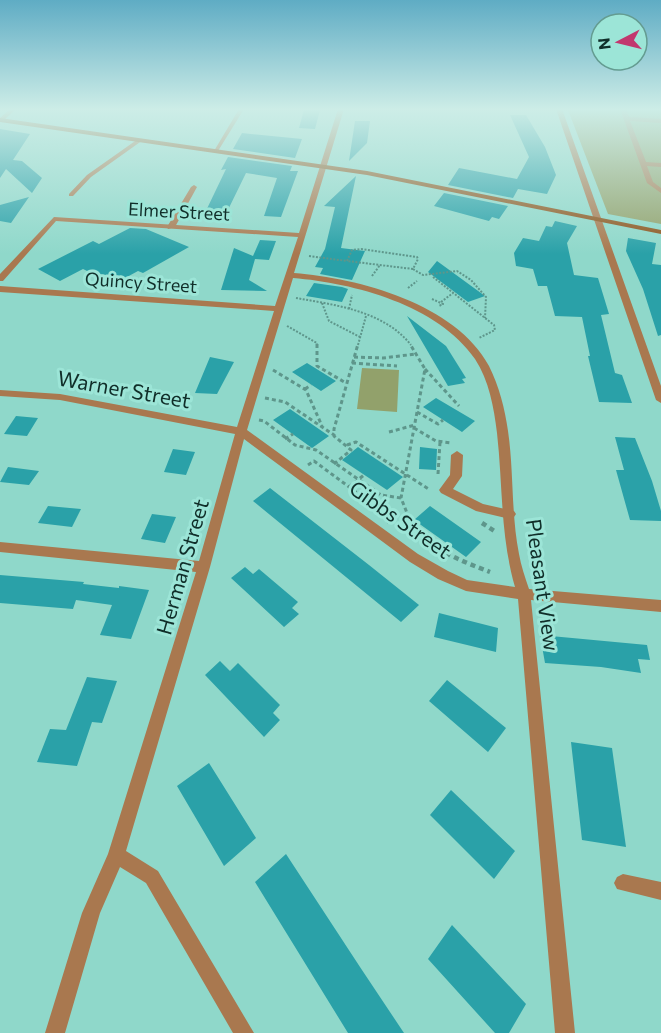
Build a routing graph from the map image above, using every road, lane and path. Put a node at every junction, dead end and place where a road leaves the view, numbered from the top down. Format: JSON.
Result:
{"nodes":[{"id":1,"x":116,"y":157,"type":"edge"},
{"id":2,"x":265,"y":157,"type":"edge"},
{"id":3,"x":327,"y":157,"type":"edge"},
{"id":4,"x":576,"y":157,"type":"edge"},
{"id":5,"x":642,"y":157,"type":"edge"},
{"id":6,"x":645,"y":164,"type":"junction"},
{"id":7,"x":661,"y":165,"type":"edge"},
{"id":8,"x":324,"y":166,"type":"junction"},
{"id":9,"x":194,"y":188,"type":"dead end"},
{"id":10,"x":661,"y":191,"type":"edge"},
{"id":11,"x":71,"y":195,"type":"dead end"},
{"id":12,"x":598,"y":219,"type":"junction"},
{"id":13,"x":171,"y":227,"type":"junction"},
{"id":14,"x":661,"y":232,"type":"edge"},
{"id":15,"x":302,"y":235,"type":"junction"},
{"id":16,"x":305,"y":255,"type":"dead end"},
{"id":17,"x":347,"y":261,"type":"junction"},
{"id":18,"x":380,"y":265,"type":"junction"},
{"id":19,"x":413,"y":269,"type":"junction"},
{"id":20,"x":290,"y":275,"type":"junction"},
{"id":21,"x":372,"y":276,"type":"dead end"},
{"id":22,"x":0,"y":279,"type":"edge"},
{"id":23,"x":417,"y":281,"type":"dead end"},
{"id":24,"x":408,"y":288,"type":"dead end"},
{"id":25,"x":0,"y":289,"type":"edge"},
{"id":26,"x":453,"y":293,"type":"dead end"},
{"id":27,"x":352,"y":294,"type":"dead end"},
{"id":28,"x":294,"y":298,"type":"dead end"},
{"id":29,"x":322,"y":302,"type":"junction"},
{"id":30,"x":440,"y":303,"type":"dead end"},
{"id":31,"x":279,"y":309,"type":"junction"},
{"id":32,"x":349,"y":309,"type":"junction"},
{"id":33,"x":366,"y":316,"type":"junction"},
{"id":34,"x":485,"y":318,"type":"dead end"},
{"id":35,"x":285,"y":326,"type":"dead end"},
{"id":36,"x":360,"y":338,"type":"junction"},
{"id":37,"x":416,"y":354,"type":"junction"},
{"id":38,"x":354,"y":357,"type":"junction"},
{"id":39,"x":352,"y":363,"type":"junction"},
{"id":40,"x":397,"y":366,"type":"dead end"},
{"id":41,"x":425,"y":369,"type":"junction"},
{"id":42,"x":273,"y":370,"type":"dead end"},
{"id":43,"x":301,"y":378,"type":"dead end"},
{"id":44,"x":293,"y":382,"type":"junction"},
{"id":45,"x":346,"y":383,"type":"junction"},
{"id":46,"x":311,"y":385,"type":"dead end"},
{"id":47,"x":305,"y":389,"type":"junction"},
{"id":48,"x":0,"y":393,"type":"edge"},
{"id":49,"x":264,"y":398,"type":"dead end"},
{"id":50,"x":661,"y":400,"type":"edge"},
{"id":51,"x":459,"y":406,"type":"dead end"},
{"id":52,"x":417,"y":412,"type":"junction"},
{"id":53,"x":258,"y":420,"type":"dead end"},
{"id":54,"x":442,"y":420,"type":"dead end"},
{"id":55,"x":323,"y":427,"type":"junction"},
{"id":56,"x":415,"y":427,"type":"junction"},
{"id":57,"x":241,"y":431,"type":"junction"},
{"id":58,"x":389,"y":432,"type":"dead end"},
{"id":59,"x":293,"y":434,"type":"dead end"},
{"id":60,"x":334,"y":436,"type":"junction"},
{"id":61,"x":286,"y":439,"type":"junction"},
{"id":62,"x":440,"y":442,"type":"junction"},
{"id":63,"x":277,"y":445,"type":"dead end"},
{"id":64,"x":347,"y":445,"type":"junction"},
{"id":65,"x":459,"y":450,"type":"joint"},
{"id":66,"x":334,"y":464,"type":"junction"},
{"id":67,"x":306,"y":466,"type":"dead end"},
{"id":68,"x":405,"y":474,"type":"junction"},
{"id":69,"x":364,"y":475,"type":"dead end"},
{"id":70,"x":438,"y":476,"type":"dead end"},
{"id":71,"x":358,"y":480,"type":"junction"},
{"id":72,"x":349,"y":487,"type":"junction"},
{"id":73,"x":432,"y":492,"type":"dead end"},
{"id":74,"x":401,"y":498,"type":"junction"},
{"id":75,"x":510,"y":514,"type":"junction"},
{"id":76,"x":477,"y":520,"type":"dead end"},
{"id":77,"x":383,"y":525,"type":"dead end"},
{"id":78,"x":497,"y":532,"type":"dead end"},
{"id":79,"x":0,"y":547,"type":"edge"},
{"id":80,"x":204,"y":567,"type":"junction"},
{"id":81,"x":490,"y":572,"type":"dead end"},
{"id":82,"x":524,"y":594,"type":"junction"},
{"id":83,"x":661,"y":606,"type":"edge"},
{"id":84,"x":116,"y":855,"type":"junction"},
{"id":85,"x":622,"y":883,"type":"dead end"},
{"id":86,"x":661,"y":891,"type":"edge"},
{"id":87,"x":55,"y":1033,"type":"edge"},
{"id":88,"x":244,"y":1033,"type":"edge"},
{"id":89,"x":565,"y":1033,"type":"edge"}],
"edges":[{"from":1,"to":11,"type":"street"},
{"from":2,"to":8,"type":"main road"},
{"from":3,"to":8,"type":"street","name":"Herman Street"},
{"from":4,"to":12,"type":"street"},
{"from":5,"to":6,"type":"street"},
{"from":6,"to":7,"type":"street"},
{"from":6,"to":10,"type":"street"},
{"from":8,"to":12,"type":"main road"},
{"from":8,"to":15,"type":"street","name":"Herman Street"},
{"from":9,"to":13,"type":"street"},
{"from":12,"to":14,"type":"main road"},
{"from":12,"to":50,"type":"street"},
{"from":13,"to":15,"type":"street","name":"Elmer Street"},
{"from":13,"to":22,"type":"street","name":"Elmer Street"},
{"from":15,"to":20,"type":"street","name":"Herman Street"},
{"from":16,"to":17,"type":"path"},
{"from":17,"to":18,"type":"path"},
{"from":17,"to":19,"type":"path"},
{"from":18,"to":19,"type":"path"},
{"from":18,"to":21,"type":"path"},
{"from":19,"to":34,"type":"path"},
{"from":20,"to":31,"type":"street","name":"Herman Street"},
{"from":20,"to":75,"type":"street","name":"Pleasant View"},
{"from":23,"to":24,"type":"path"},
{"from":25,"to":31,"type":"street","name":"Quincy Street"},
{"from":26,"to":30,"type":"path"},
{"from":27,"to":32,"type":"path"},
{"from":28,"to":29,"type":"path"},
{"from":29,"to":32,"type":"path"},
{"from":29,"to":36,"type":"path"},
{"from":31,"to":57,"type":"street","name":"Herman Street"},
{"from":32,"to":33,"type":"path"},
{"from":33,"to":36,"type":"path"},
{"from":33,"to":37,"type":"path"},
{"from":35,"to":45,"type":"path"},
{"from":36,"to":38,"type":"path"},
{"from":37,"to":38,"type":"path"},
{"from":37,"to":41,"type":"path"},
{"from":38,"to":39,"type":"path"},
{"from":39,"to":40,"type":"path"},
{"from":39,"to":45,"type":"path"},
{"from":41,"to":51,"type":"path"},
{"from":41,"to":52,"type":"path"},
{"from":42,"to":44,"type":"path"},
{"from":43,"to":44,"type":"path"},
{"from":44,"to":47,"type":"path"},
{"from":45,"to":60,"type":"path"},
{"from":46,"to":47,"type":"path"},
{"from":47,"to":55,"type":"path"},
{"from":48,"to":57,"type":"street","name":"Warner Street"},
{"from":49,"to":55,"type":"path"},
{"from":52,"to":54,"type":"path"},
{"from":52,"to":56,"type":"path"},
{"from":53,"to":61,"type":"path"},
{"from":55,"to":60,"type":"path"},
{"from":56,"to":58,"type":"path"},
{"from":56,"to":62,"type":"path"},
{"from":56,"to":68,"type":"path"},
{"from":57,"to":80,"type":"street","name":"Herman Street"},
{"from":57,"to":82,"type":"street","name":"Gibbs Street"},
{"from":59,"to":61,"type":"path"},
{"from":60,"to":64,"type":"path"},
{"from":61,"to":63,"type":"path"},
{"from":61,"to":66,"type":"path"},
{"from":62,"to":65,"type":"path"},
{"from":62,"to":70,"type":"path"},
{"from":64,"to":66,"type":"path"},
{"from":64,"to":68,"type":"path"},
{"from":65,"to":75,"type":"street"},
{"from":66,"to":71,"type":"path"},
{"from":67,"to":72,"type":"path"},
{"from":68,"to":73,"type":"path"},
{"from":68,"to":74,"type":"path"},
{"from":69,"to":71,"type":"path"},
{"from":71,"to":72,"type":"path"},
{"from":71,"to":74,"type":"path"},
{"from":72,"to":77,"type":"path"},
{"from":74,"to":81,"type":"path"},
{"from":75,"to":82,"type":"street","name":"Pleasant View"},
{"from":76,"to":78,"type":"path"},
{"from":79,"to":80,"type":"street"},
{"from":80,"to":84,"type":"street","name":"Herman Street"},
{"from":82,"to":83,"type":"street","name":"Gibbs Street"},
{"from":82,"to":89,"type":"street","name":"Pleasant View"},
{"from":84,"to":87,"type":"street","name":"Herman Street"},
{"from":84,"to":88,"type":"street"},
{"from":85,"to":86,"type":"street"}]}
